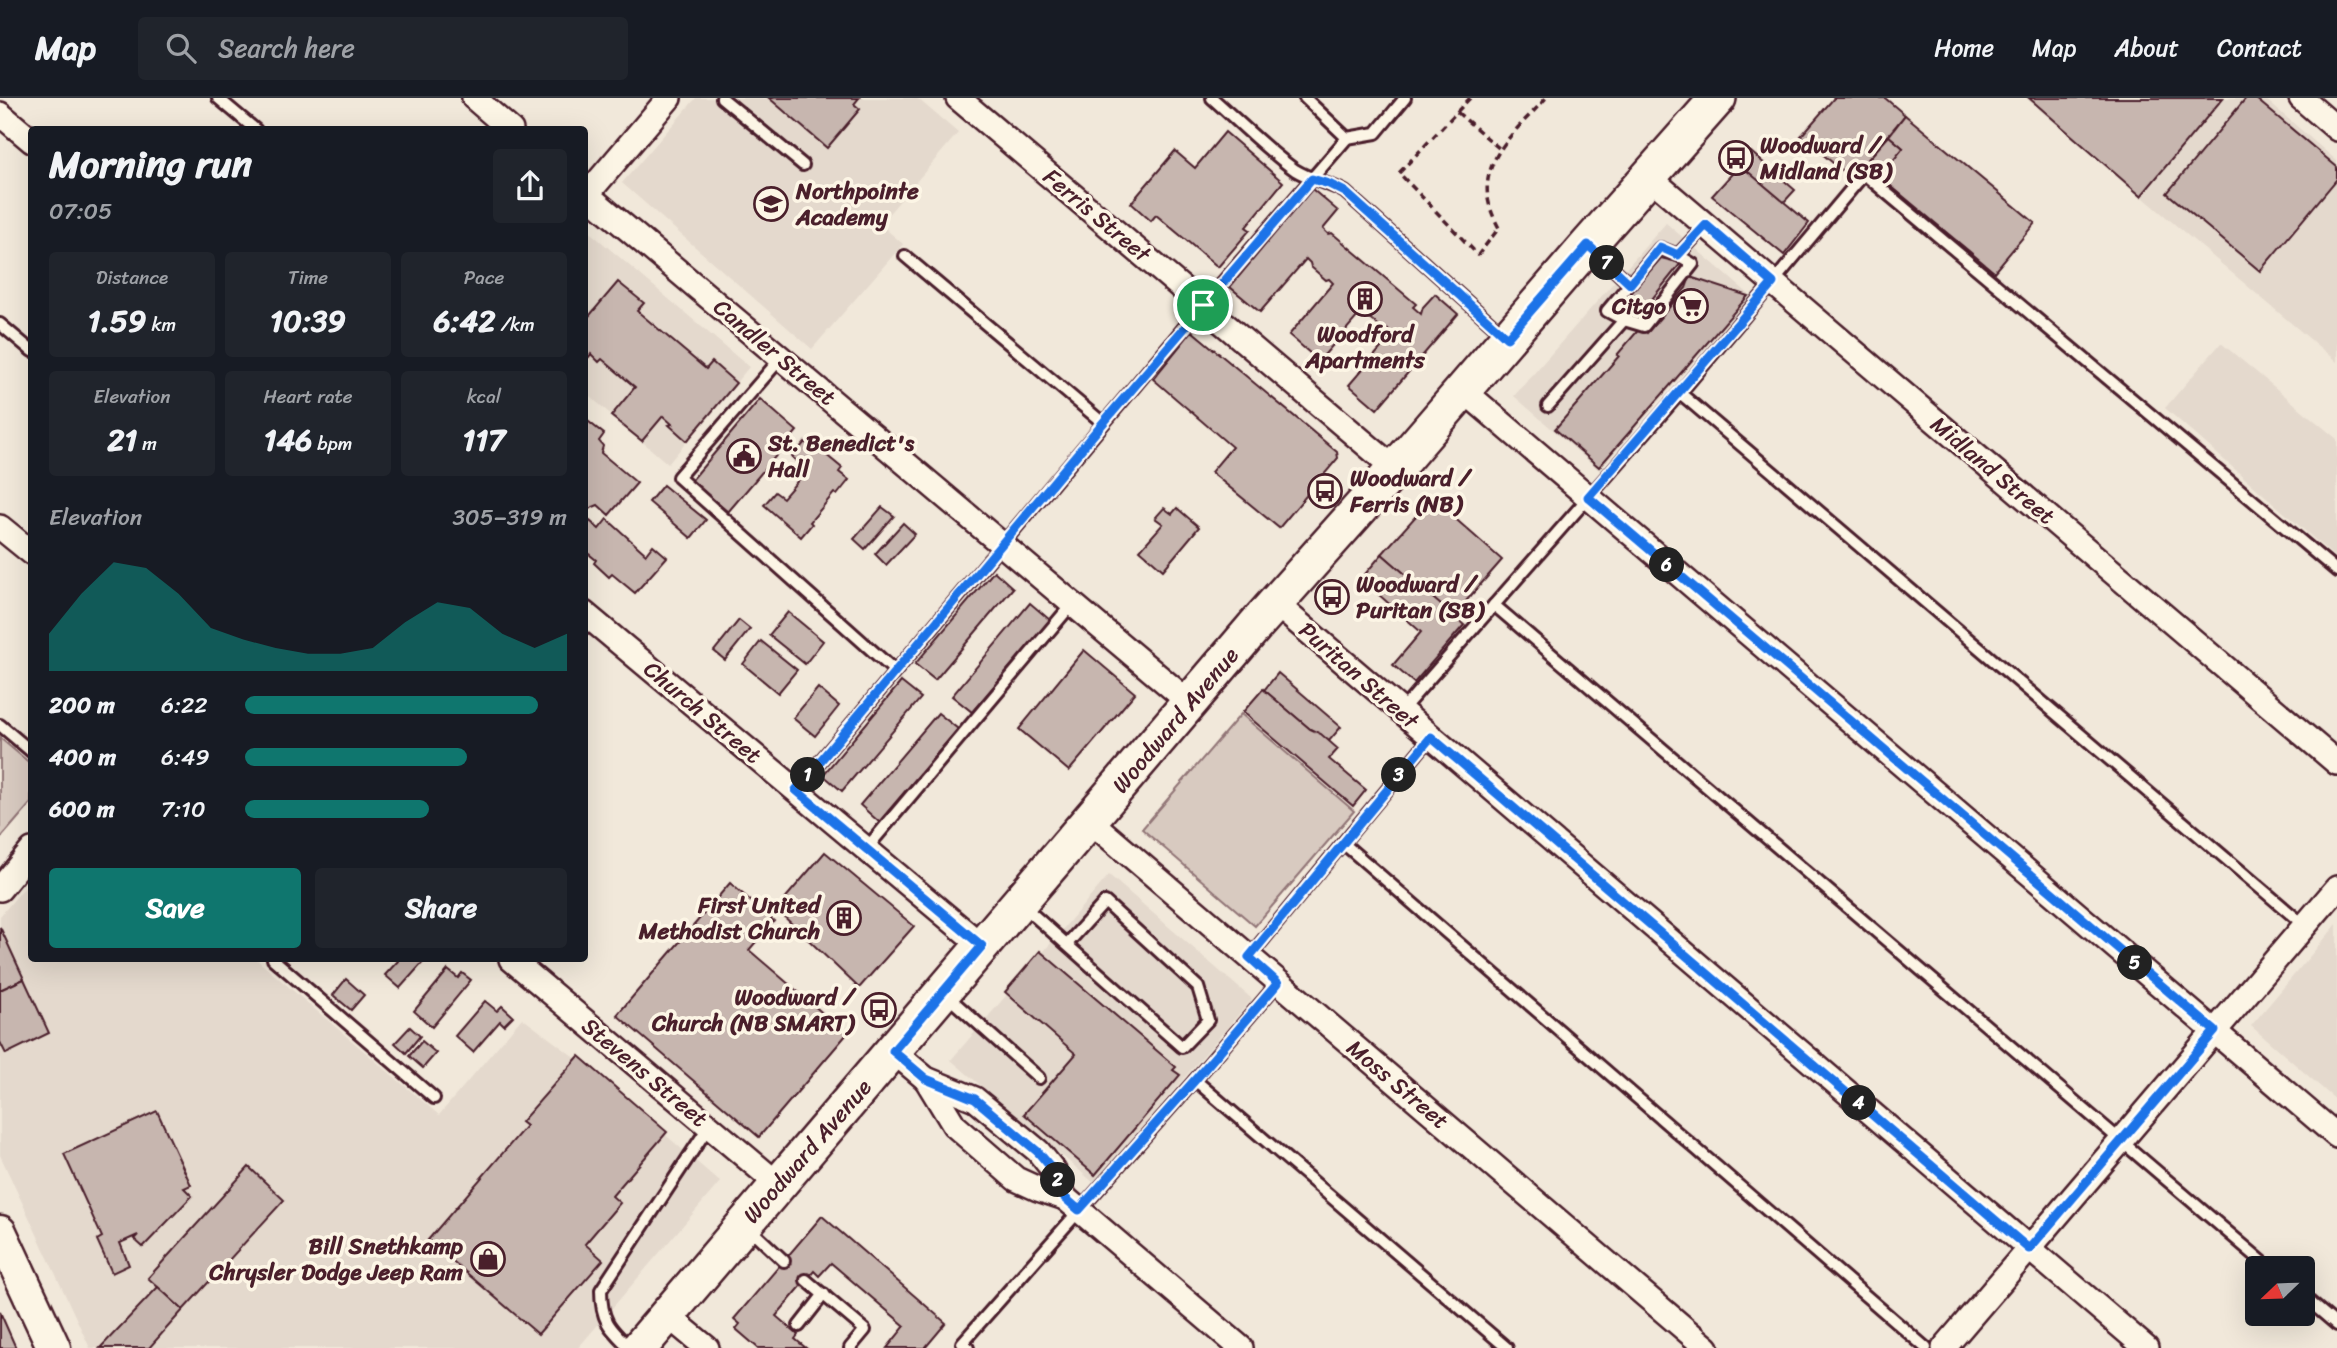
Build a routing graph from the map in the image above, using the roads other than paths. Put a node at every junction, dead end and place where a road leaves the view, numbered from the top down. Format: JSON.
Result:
{"nodes":[{"id":1,"x":218,"y":98,"type":"edge"},
{"id":2,"x":474,"y":98,"type":"edge"},
{"id":3,"x":669,"y":98,"type":"edge"},
{"id":4,"x":722,"y":98,"type":"edge"},
{"id":5,"x":958,"y":98,"type":"edge"},
{"id":6,"x":1212,"y":98,"type":"edge"},
{"id":7,"x":1304,"y":98,"type":"edge"},
{"id":8,"x":1405,"y":98,"type":"edge"},
{"id":9,"x":1718,"y":98,"type":"edge"},
{"id":10,"x":2301,"y":98,"type":"edge"},
{"id":11,"x":0,"y":114,"type":"edge"},
{"id":12,"x":251,"y":126,"type":"edge"},
{"id":13,"x":506,"y":126,"type":"edge"},
{"id":14,"x":2337,"y":129,"type":"edge"},
{"id":15,"x":28,"y":138,"type":"edge"},
{"id":16,"x":1347,"y":138,"type":"junction"},
{"id":17,"x":803,"y":165,"type":"dead end"},
{"id":18,"x":1649,"y":177,"type":"junction"},
{"id":19,"x":1312,"y":179,"type":"junction"},
{"id":20,"x":588,"y":192,"type":"edge"},
{"id":21,"x":588,"y":197,"type":"edge"},
{"id":22,"x":1706,"y":225,"type":"junction"},
{"id":23,"x":1588,"y":245,"type":"junction"},
{"id":24,"x":1678,"y":255,"type":"junction"},
{"id":25,"x":905,"y":256,"type":"dead end"},
{"id":26,"x":1773,"y":283,"type":"junction"},
{"id":27,"x":1626,"y":291,"type":"junction"},
{"id":28,"x":1203,"y":305,"type":"junction"},
{"id":29,"x":1624,"y":320,"type":"junction"},
{"id":30,"x":0,"y":324,"type":"edge"},
{"id":31,"x":1507,"y":338,"type":"junction"},
{"id":32,"x":28,"y":348,"type":"edge"},
{"id":33,"x":781,"y":358,"type":"junction"},
{"id":34,"x":1462,"y":390,"type":"junction"},
{"id":35,"x":1680,"y":393,"type":"junction"},
{"id":36,"x":1548,"y":406,"type":"dead end"},
{"id":37,"x":1103,"y":423,"type":"junction"},
{"id":38,"x":1395,"y":468,"type":"junction"},
{"id":39,"x":1588,"y":497,"type":"junction"},
{"id":40,"x":0,"y":527,"type":"edge"},
{"id":41,"x":1002,"y":544,"type":"junction"},
{"id":42,"x":28,"y":550,"type":"edge"},
{"id":43,"x":2337,"y":571,"type":"edge"},
{"id":44,"x":1275,"y":603,"type":"junction"},
{"id":45,"x":1072,"y":604,"type":"junction"},
{"id":46,"x":1494,"y":605,"type":"junction"},
{"id":47,"x":588,"y":616,"type":"edge"},
{"id":48,"x":895,"y":671,"type":"junction"},
{"id":49,"x":1189,"y":703,"type":"junction"},
{"id":50,"x":1401,"y":711,"type":"junction"},
{"id":51,"x":0,"y":725,"type":"edge"},
{"id":52,"x":1431,"y":737,"type":"junction"},
{"id":53,"x":28,"y":749,"type":"edge"},
{"id":54,"x":2337,"y":763,"type":"edge"},
{"id":55,"x":796,"y":790,"type":"junction"},
{"id":56,"x":1089,"y":820,"type":"junction"},
{"id":57,"x":1343,"y":843,"type":"junction"},
{"id":58,"x":866,"y":849,"type":"junction"},
{"id":59,"x":28,"y":855,"type":"edge"},
{"id":60,"x":2337,"y":888,"type":"edge"},
{"id":61,"x":0,"y":889,"type":"edge"},
{"id":62,"x":1019,"y":903,"type":"junction"},
{"id":63,"x":2305,"y":926,"type":"junction"},
{"id":64,"x":1067,"y":944,"type":"junction"},
{"id":65,"x":982,"y":946,"type":"junction"},
{"id":66,"x":1249,"y":957,"type":"junction"},
{"id":67,"x":276,"y":962,"type":"edge"},
{"id":68,"x":515,"y":962,"type":"edge"},
{"id":69,"x":1278,"y":983,"type":"junction"},
{"id":70,"x":943,"y":992,"type":"junction"},
{"id":71,"x":2215,"y":1031,"type":"junction"},
{"id":72,"x":893,"y":1051,"type":"junction"},
{"id":73,"x":1040,"y":1078,"type":"dead end"},
{"id":74,"x":926,"y":1079,"type":"junction"},
{"id":75,"x":1195,"y":1080,"type":"junction"},
{"id":76,"x":434,"y":1098,"type":"dead end"},
{"id":77,"x":709,"y":1126,"type":"junction"},
{"id":78,"x":2337,"y":1136,"type":"edge"},
{"id":79,"x":2121,"y":1141,"type":"junction"},
{"id":80,"x":779,"y":1185,"type":"junction"},
{"id":81,"x":1072,"y":1204,"type":"junction"},
{"id":82,"x":745,"y":1224,"type":"junction"},
{"id":83,"x":0,"y":1233,"type":"edge"},
{"id":84,"x":2029,"y":1249,"type":"junction"},
{"id":85,"x":2256,"y":1256,"type":"edge"},
{"id":86,"x":784,"y":1261,"type":"dead end"},
{"id":87,"x":807,"y":1280,"type":"dead end"},
{"id":88,"x":824,"y":1294,"type":"junction"},
{"id":89,"x":2315,"y":1306,"type":"edge"},
{"id":90,"x":667,"y":1315,"type":"junction"},
{"id":91,"x":2337,"y":1325,"type":"edge"},
{"id":92,"x":799,"y":1326,"type":"dead end"},
{"id":93,"x":962,"y":1346,"type":"edge"},
{"id":94,"x":54,"y":1348,"type":"edge"},
{"id":95,"x":630,"y":1348,"type":"edge"},
{"id":96,"x":639,"y":1348,"type":"edge"},
{"id":97,"x":706,"y":1348,"type":"edge"},
{"id":98,"x":850,"y":1348,"type":"edge"},
{"id":99,"x":1241,"y":1348,"type":"edge"},
{"id":100,"x":1507,"y":1348,"type":"edge"},
{"id":101,"x":1707,"y":1348,"type":"edge"},
{"id":102,"x":1926,"y":1348,"type":"edge"},
{"id":103,"x":1944,"y":1348,"type":"edge"},
{"id":104,"x":2146,"y":1348,"type":"edge"}],
"edges":[{"from":1,"to":12,"type":"lane"},
{"from":2,"to":13,"type":"street"},
{"from":3,"to":20,"type":"street"},
{"from":4,"to":17,"type":"lane"},
{"from":5,"to":28,"type":"street","name":"Ferris Street"},
{"from":6,"to":19,"type":"lane"},
{"from":7,"to":16,"type":"lane"},
{"from":8,"to":16,"type":"lane"},
{"from":9,"to":18,"type":"main road","name":"Woodward Avenue"},
{"from":10,"to":14,"type":"street"},
{"from":11,"to":15,"type":"street"},
{"from":16,"to":19,"type":"lane"},
{"from":18,"to":22,"type":"street","name":"Midland Street"},
{"from":18,"to":23,"type":"main road","name":"Woodward Avenue"},
{"from":19,"to":28,"type":"lane"},
{"from":19,"to":31,"type":"lane"},
{"from":21,"to":33,"type":"street","name":"Candler Street"},
{"from":22,"to":24,"type":"lane"},
{"from":22,"to":26,"type":"street","name":"Midland Street"},
{"from":23,"to":27,"type":"lane"},
{"from":23,"to":31,"type":"main road","name":"Woodward Avenue"},
{"from":24,"to":27,"type":"lane"},
{"from":24,"to":29,"type":"lane"},
{"from":25,"to":37,"type":"lane"},
{"from":26,"to":35,"type":"lane"},
{"from":26,"to":43,"type":"lane"},
{"from":26,"to":54,"type":"street","name":"Midland Street"},
{"from":27,"to":29,"type":"lane"},
{"from":28,"to":37,"type":"lane"},
{"from":28,"to":38,"type":"street","name":"Ferris Street"},
{"from":29,"to":36,"type":"lane"},
{"from":30,"to":32,"type":"lane"},
{"from":31,"to":34,"type":"main road","name":"Woodward Avenue"},
{"from":33,"to":41,"type":"street","name":"Candler Street"},
{"from":33,"to":48,"type":"lane"},
{"from":34,"to":38,"type":"main road","name":"Woodward Avenue"},
{"from":34,"to":39,"type":"street"},
{"from":35,"to":39,"type":"lane"},
{"from":35,"to":63,"type":"lane"},
{"from":37,"to":41,"type":"lane"},
{"from":38,"to":44,"type":"main road","name":"Woodward Avenue"},
{"from":39,"to":46,"type":"lane"},
{"from":39,"to":71,"type":"street"},
{"from":40,"to":42,"type":"street"},
{"from":41,"to":45,"type":"street","name":"Candler Street"},
{"from":41,"to":48,"type":"lane"},
{"from":44,"to":49,"type":"main road","name":"Woodward Avenue"},
{"from":44,"to":50,"type":"street","name":"Puritan Street"},
{"from":45,"to":49,"type":"street","name":"Candler Street"},
{"from":45,"to":58,"type":"lane"},
{"from":46,"to":50,"type":"lane"},
{"from":46,"to":79,"type":"lane"},
{"from":47,"to":55,"type":"street","name":"Church Street"},
{"from":48,"to":55,"type":"lane"},
{"from":49,"to":56,"type":"main road","name":"Woodward Avenue"},
{"from":50,"to":52,"type":"street","name":"Puritan Street"},
{"from":51,"to":53,"type":"lane"},
{"from":52,"to":57,"type":"lane"},
{"from":52,"to":84,"type":"street","name":"Puritan Street"},
{"from":55,"to":58,"type":"street","name":"Church Street"},
{"from":56,"to":62,"type":"main road","name":"Woodward Avenue"},
{"from":56,"to":66,"type":"street","name":"Moss Street"},
{"from":57,"to":66,"type":"lane"},
{"from":57,"to":102,"type":"lane"},
{"from":58,"to":65,"type":"street","name":"Church Street"},
{"from":59,"to":61,"type":"street"},
{"from":60,"to":63,"type":"street"},
{"from":62,"to":64,"type":"lane"},
{"from":62,"to":65,"type":"main road","name":"Woodward Avenue"},
{"from":63,"to":71,"type":"street"},
{"from":64,"to":64,"type":"lane"},
{"from":65,"to":70,"type":"main road","name":"Woodward Avenue"},
{"from":66,"to":69,"type":"street","name":"Moss Street"},
{"from":67,"to":76,"type":"lane"},
{"from":68,"to":77,"type":"street","name":"Stevens Street"},
{"from":69,"to":75,"type":"lane"},
{"from":69,"to":101,"type":"street","name":"Moss Street"},
{"from":70,"to":72,"type":"main road","name":"Woodward Avenue"},
{"from":70,"to":73,"type":"lane"},
{"from":71,"to":78,"type":"street"},
{"from":71,"to":79,"type":"street"},
{"from":72,"to":74,"type":"street"},
{"from":72,"to":80,"type":"main road","name":"Woodward Avenue"},
{"from":74,"to":81,"type":"street"},
{"from":74,"to":81,"type":"street"},
{"from":75,"to":81,"type":"lane"},
{"from":75,"to":100,"type":"lane"},
{"from":77,"to":80,"type":"street","name":"Stevens Street"},
{"from":77,"to":95,"type":"lane"},
{"from":79,"to":84,"type":"street"},
{"from":79,"to":85,"type":"lane"},
{"from":80,"to":82,"type":"main road","name":"Woodward Avenue"},
{"from":81,"to":93,"type":"lane"},
{"from":81,"to":99,"type":"street"},
{"from":82,"to":86,"type":"lane"},
{"from":82,"to":90,"type":"main road","name":"Woodward Avenue"},
{"from":83,"to":94,"type":"main road"},
{"from":84,"to":103,"type":"street"},
{"from":84,"to":104,"type":"street","name":"Puritan Street"},
{"from":87,"to":88,"type":"lane"},
{"from":88,"to":92,"type":"lane"},
{"from":88,"to":98,"type":"lane"},
{"from":89,"to":91,"type":"lane"},
{"from":90,"to":96,"type":"main road","name":"Woodward Avenue"},
{"from":90,"to":97,"type":"street"}]}
